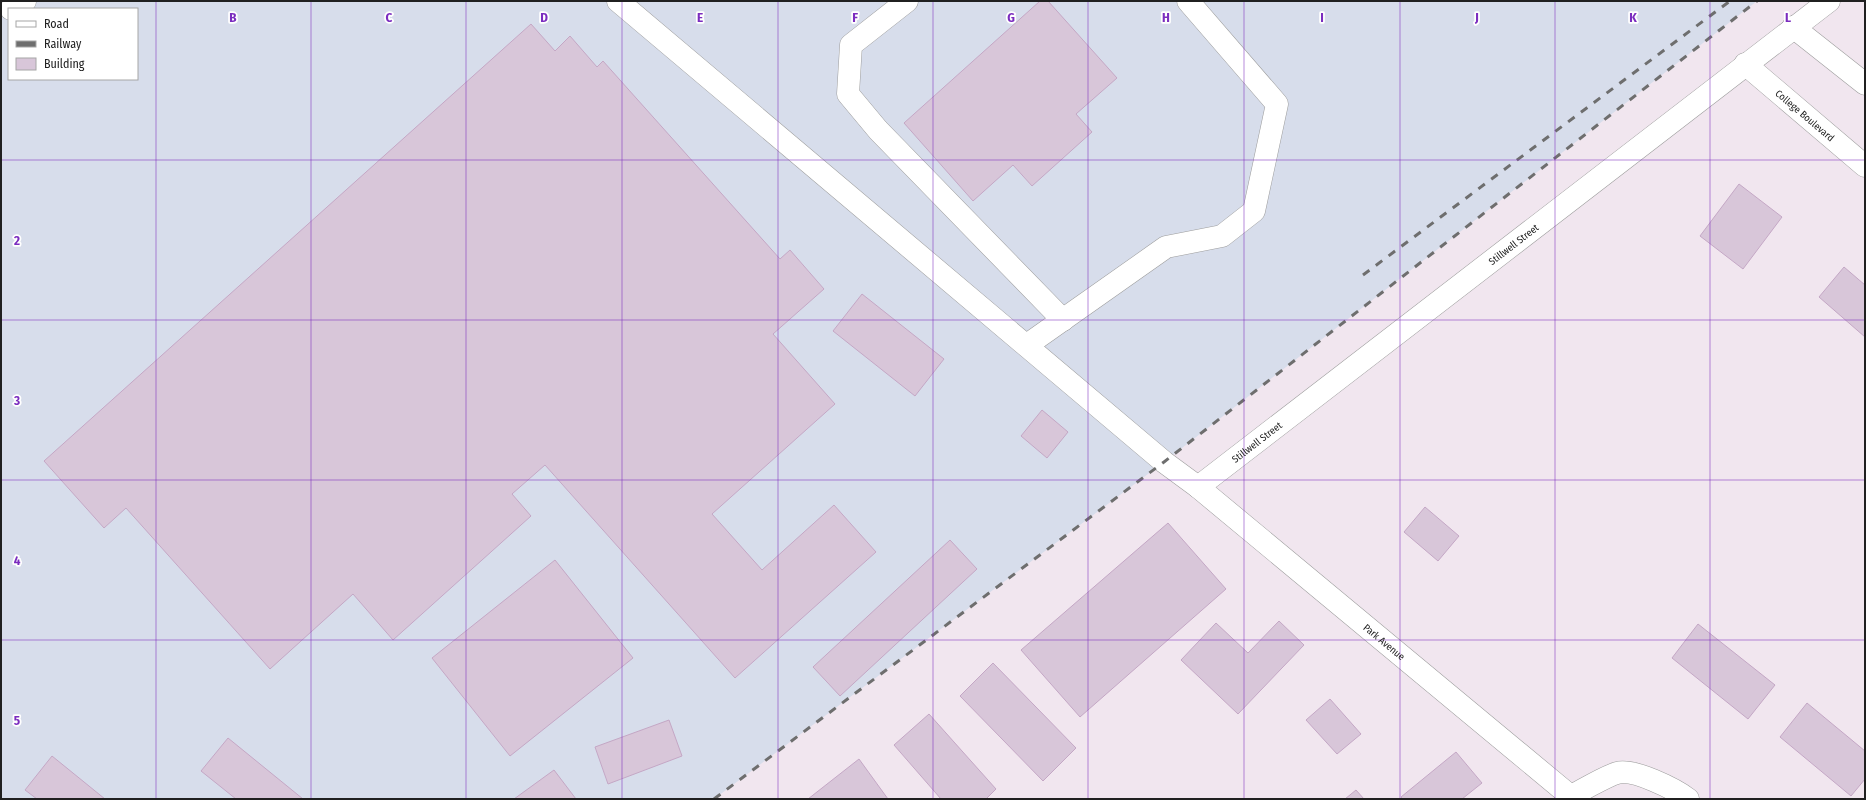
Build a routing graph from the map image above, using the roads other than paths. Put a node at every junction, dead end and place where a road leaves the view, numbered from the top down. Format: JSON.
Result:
{"nodes":[{"id":1,"x":25,"y":1,"type":"edge"},
{"id":2,"x":618,"y":1,"type":"edge"},
{"id":3,"x":906,"y":1,"type":"edge"},
{"id":4,"x":1188,"y":1,"type":"edge"},
{"id":5,"x":1829,"y":1,"type":"edge"},
{"id":6,"x":12,"y":8,"type":"edge"},
{"id":7,"x":1794,"y":27,"type":"junction"},
{"id":8,"x":1745,"y":64,"type":"junction"},
{"id":9,"x":1865,"y":84,"type":"edge"},
{"id":10,"x":1865,"y":166,"type":"edge"},
{"id":11,"x":1063,"y":320,"type":"junction"},
{"id":12,"x":1027,"y":345,"type":"junction"},
{"id":13,"x":1198,"y":487,"type":"junction"},
{"id":14,"x":1571,"y":798,"type":"edge"},
{"id":15,"x":1688,"y":799,"type":"edge"}],
"edges":[{"from":1,"to":6,"type":"street"},
{"from":2,"to":12,"type":"street","name":"Park Avenue"},
{"from":3,"to":11,"type":"street"},
{"from":4,"to":11,"type":"street"},
{"from":5,"to":7,"type":"street","name":"Stillwell Street"},
{"from":7,"to":8,"type":"street","name":"Stillwell Street"},
{"from":7,"to":9,"type":"street"},
{"from":8,"to":10,"type":"street","name":"College Boulevard"},
{"from":8,"to":13,"type":"street","name":"Stillwell Street"},
{"from":11,"to":12,"type":"street"},
{"from":12,"to":13,"type":"street","name":"Park Avenue"},
{"from":13,"to":14,"type":"street","name":"Park Avenue"},
{"from":14,"to":15,"type":"street","name":"Park Avenue"}]}
